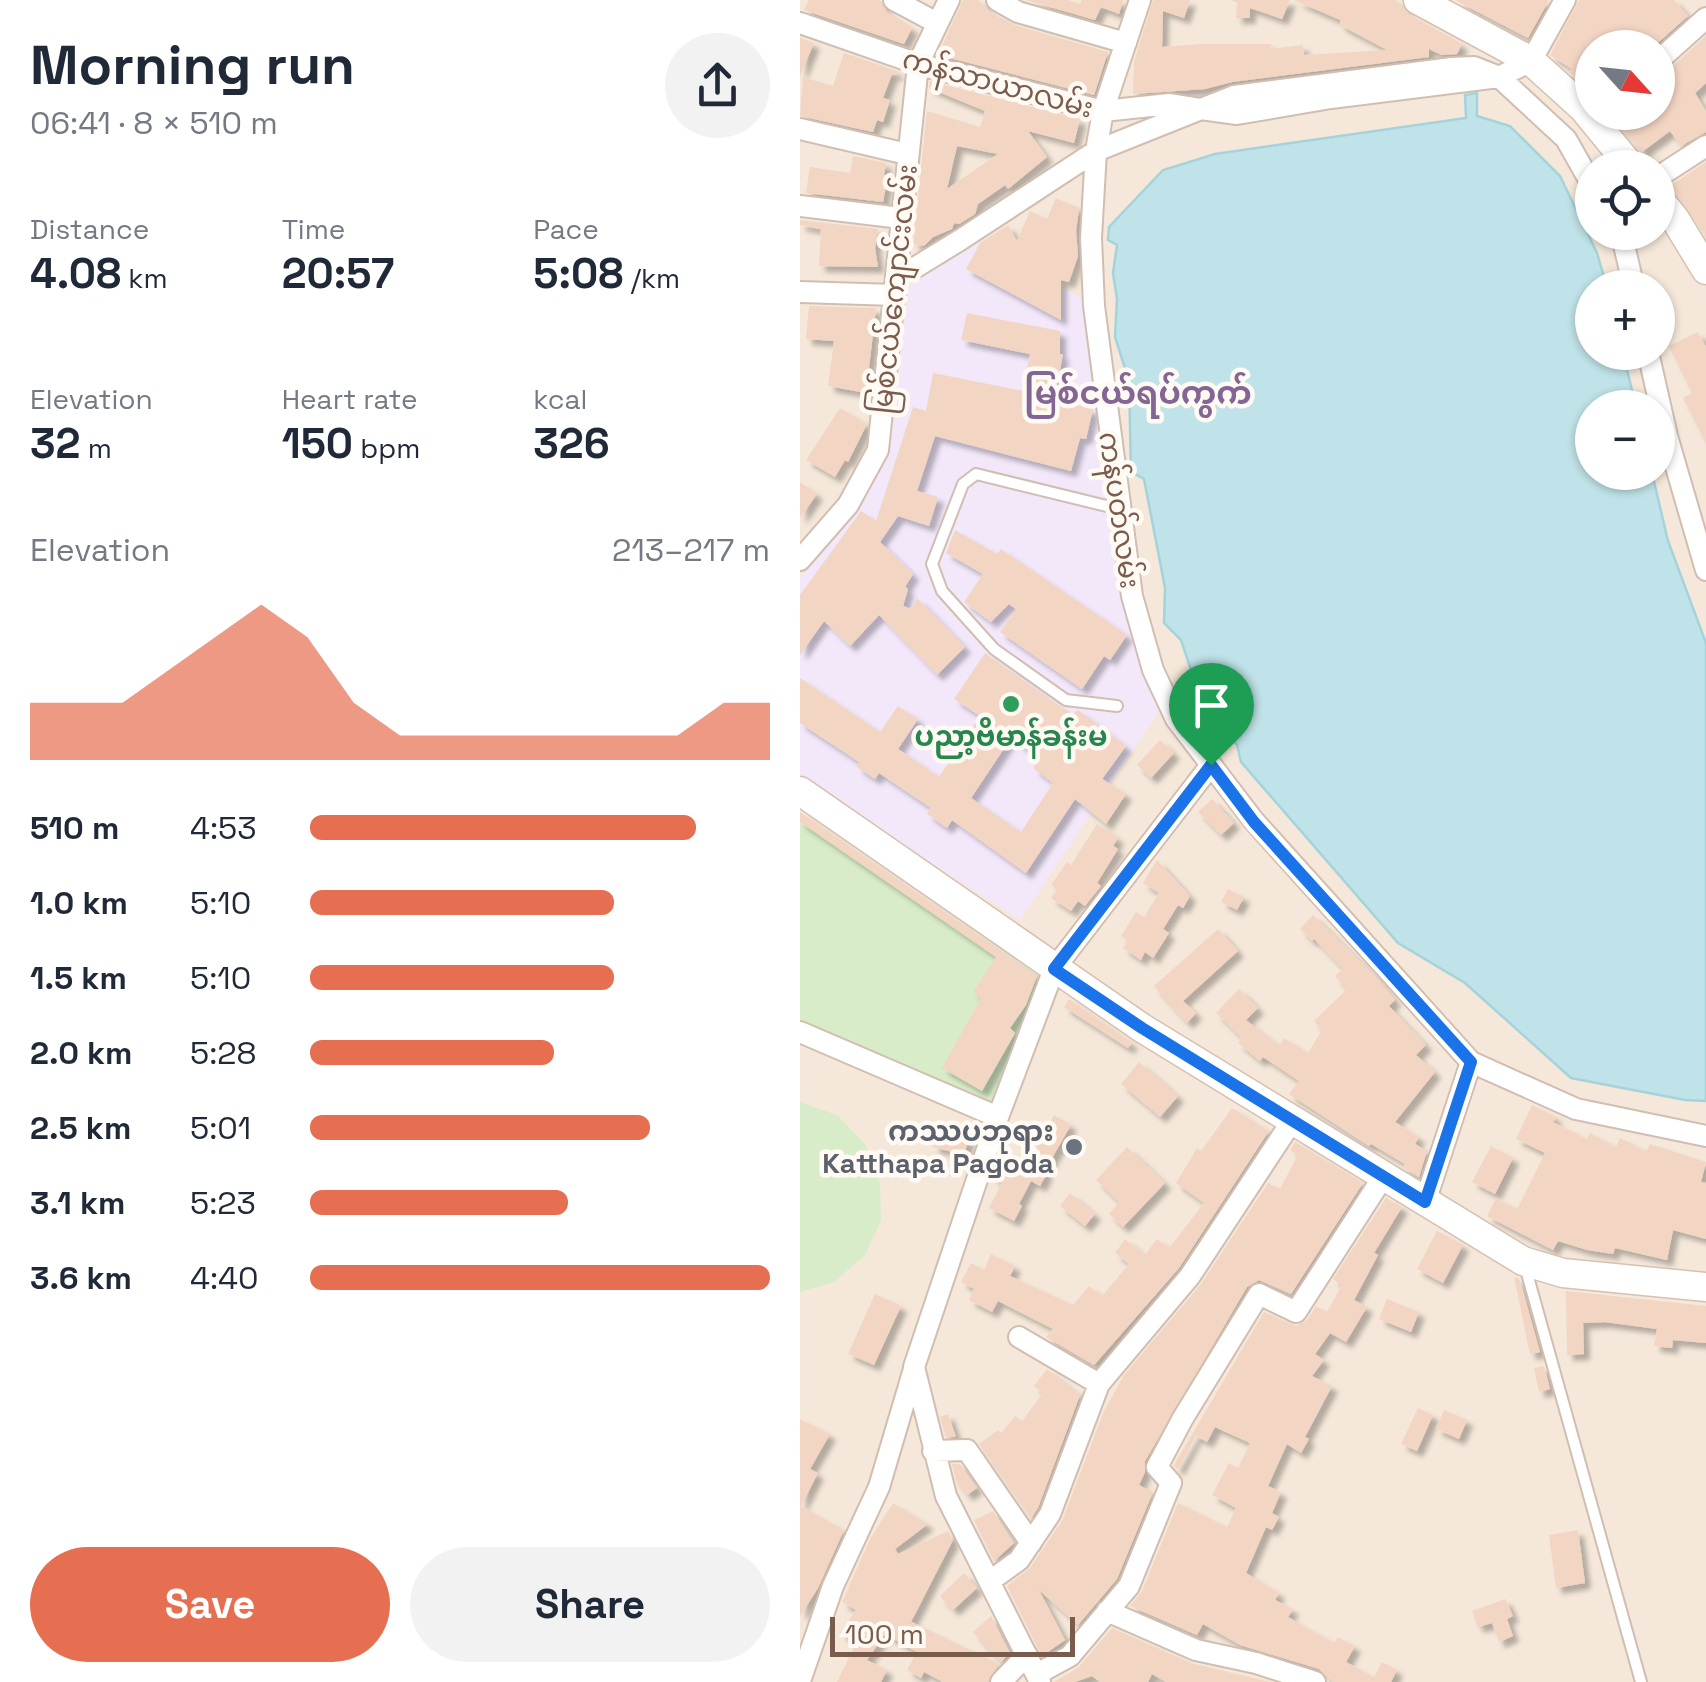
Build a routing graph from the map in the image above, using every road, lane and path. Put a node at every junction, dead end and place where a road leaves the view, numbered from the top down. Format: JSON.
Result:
{"nodes":[{"id":1,"x":894,"y":0,"type":"edge"},
{"id":2,"x":949,"y":0,"type":"edge"},
{"id":3,"x":997,"y":0,"type":"edge"},
{"id":4,"x":1140,"y":0,"type":"edge"},
{"id":5,"x":1418,"y":0,"type":"edge"},
{"id":6,"x":1565,"y":0,"type":"edge"},
{"id":7,"x":1706,"y":18,"type":"edge"},
{"id":8,"x":800,"y":23,"type":"edge"},
{"id":9,"x":936,"y":23,"type":"junction"},
{"id":10,"x":1126,"y":42,"type":"junction"},
{"id":11,"x":1675,"y":46,"type":"edge"},
{"id":12,"x":1531,"y":61,"type":"junction"},
{"id":13,"x":918,"y":64,"type":"junction"},
{"id":14,"x":1499,"y":77,"type":"junction"},
{"id":15,"x":1575,"y":98,"type":"edge"},
{"id":16,"x":1200,"y":109,"type":"junction"},
{"id":17,"x":1103,"y":111,"type":"junction"},
{"id":18,"x":800,"y":129,"type":"edge"},
{"id":19,"x":1706,"y":146,"type":"edge"},
{"id":20,"x":1096,"y":151,"type":"junction"},
{"id":21,"x":908,"y":154,"type":"junction"},
{"id":22,"x":1575,"y":156,"type":"edge"},
{"id":23,"x":1675,"y":166,"type":"edge"},
{"id":24,"x":800,"y":206,"type":"edge"},
{"id":25,"x":902,"y":218,"type":"junction"},
{"id":26,"x":1675,"y":219,"type":"edge"},
{"id":27,"x":1706,"y":270,"type":"edge"},
{"id":28,"x":896,"y":284,"type":"junction"},
{"id":29,"x":800,"y":292,"type":"edge"},
{"id":30,"x":1652,"y":370,"type":"edge"},
{"id":31,"x":1119,"y":509,"type":"junction"},
{"id":32,"x":800,"y":560,"type":"edge"},
{"id":33,"x":1706,"y":570,"type":"edge"},
{"id":34,"x":1117,"y":706,"type":"dead end"},
{"id":35,"x":1211,"y":765,"type":"junction"},
{"id":36,"x":800,"y":791,"type":"edge"},
{"id":37,"x":1054,"y":969,"type":"junction"},
{"id":38,"x":800,"y":1032,"type":"edge"},
{"id":39,"x":1471,"y":1062,"type":"junction"},
{"id":40,"x":998,"y":1117,"type":"junction"},
{"id":41,"x":1292,"y":1121,"type":"junction"},
{"id":42,"x":1706,"y":1136,"type":"edge"},
{"id":43,"x":1384,"y":1177,"type":"junction"},
{"id":44,"x":1425,"y":1202,"type":"junction"},
{"id":45,"x":1523,"y":1261,"type":"junction"},
{"id":46,"x":1706,"y":1287,"type":"edge"},
{"id":47,"x":1020,"y":1337,"type":"dead end"},
{"id":48,"x":914,"y":1367,"type":"junction"},
{"id":49,"x":1098,"y":1384,"type":"junction"},
{"id":50,"x":933,"y":1451,"type":"junction"},
{"id":51,"x":1031,"y":1542,"type":"junction"},
{"id":52,"x":990,"y":1581,"type":"junction"},
{"id":53,"x":1107,"y":1612,"type":"junction"},
{"id":54,"x":1035,"y":1670,"type":"edge"},
{"id":55,"x":800,"y":1681,"type":"edge"},
{"id":56,"x":1001,"y":1682,"type":"edge"},
{"id":57,"x":1315,"y":1682,"type":"edge"},
{"id":58,"x":1641,"y":1682,"type":"edge"}],
"edges":[{"from":1,"to":9,"type":"street"},
{"from":2,"to":9,"type":"street","name":"မြစ်ငယ်ကျောင်းလမ်း"},
{"from":3,"to":10,"type":"street"},
{"from":4,"to":10,"type":"street","name":"ကန်ပတ်လမ်း"},
{"from":5,"to":12,"type":"main road"},
{"from":6,"to":12,"type":"street"},
{"from":7,"to":11,"type":"street"},
{"from":8,"to":13,"type":"street","name":"ကန်သာယာလမ်း"},
{"from":9,"to":13,"type":"street","name":"မြစ်ငယ်ကျောင်းလမ်း"},
{"from":10,"to":17,"type":"street","name":"ကန်ပတ်လမ်း"},
{"from":12,"to":14,"type":"street"},
{"from":12,"to":15,"type":"main road"},
{"from":13,"to":17,"type":"street","name":"ကန်သာယာလမ်း"},
{"from":13,"to":21,"type":"street","name":"မြစ်ငယ်ကျောင်းလမ်း"},
{"from":14,"to":16,"type":"street"},
{"from":14,"to":22,"type":"street"},
{"from":16,"to":17,"type":"street","name":"ကန်သာယာလမ်း"},
{"from":16,"to":20,"type":"street"},
{"from":17,"to":20,"type":"street","name":"ကန်ပတ်လမ်း"},
{"from":18,"to":21,"type":"street"},
{"from":19,"to":23,"type":"street"},
{"from":20,"to":28,"type":"street"},
{"from":20,"to":31,"type":"street","name":"ကန်ပတ်လမ်း"},
{"from":21,"to":25,"type":"street","name":"မြစ်ငယ်ကျောင်းလမ်း"},
{"from":24,"to":25,"type":"street"},
{"from":25,"to":28,"type":"street","name":"မြစ်ငယ်ကျောင်းလမ်း"},
{"from":26,"to":27,"type":"main road"},
{"from":28,"to":29,"type":"street"},
{"from":28,"to":32,"type":"street","name":"မြစ်ငယ်ကျောင်းလမ်း"},
{"from":30,"to":33,"type":"street"},
{"from":31,"to":34,"type":"lane"},
{"from":31,"to":35,"type":"street","name":"ကန်ပတ်လမ်း"},
{"from":35,"to":37,"type":"street"},
{"from":35,"to":39,"type":"street","name":"ကန်ပတ်လမ်း"},
{"from":36,"to":37,"type":"main road"},
{"from":37,"to":40,"type":"street"},
{"from":37,"to":41,"type":"main road"},
{"from":38,"to":40,"type":"street"},
{"from":39,"to":42,"type":"street","name":"ကန်ပတ်လမ်း"},
{"from":39,"to":44,"type":"street"},
{"from":40,"to":48,"type":"street"},
{"from":41,"to":43,"type":"main road"},
{"from":41,"to":49,"type":"street"},
{"from":43,"to":44,"type":"main road"},
{"from":43,"to":53,"type":"street"},
{"from":44,"to":45,"type":"main road"},
{"from":45,"to":46,"type":"main road"},
{"from":45,"to":58,"type":"lane"},
{"from":47,"to":49,"type":"street"},
{"from":48,"to":50,"type":"street"},
{"from":48,"to":55,"type":"street"},
{"from":49,"to":51,"type":"street"},
{"from":50,"to":51,"type":"street"},
{"from":50,"to":52,"type":"street"},
{"from":51,"to":52,"type":"street"},
{"from":52,"to":54,"type":"street"},
{"from":53,"to":54,"type":"street"},
{"from":53,"to":57,"type":"street"},
{"from":54,"to":56,"type":"street"}]}
